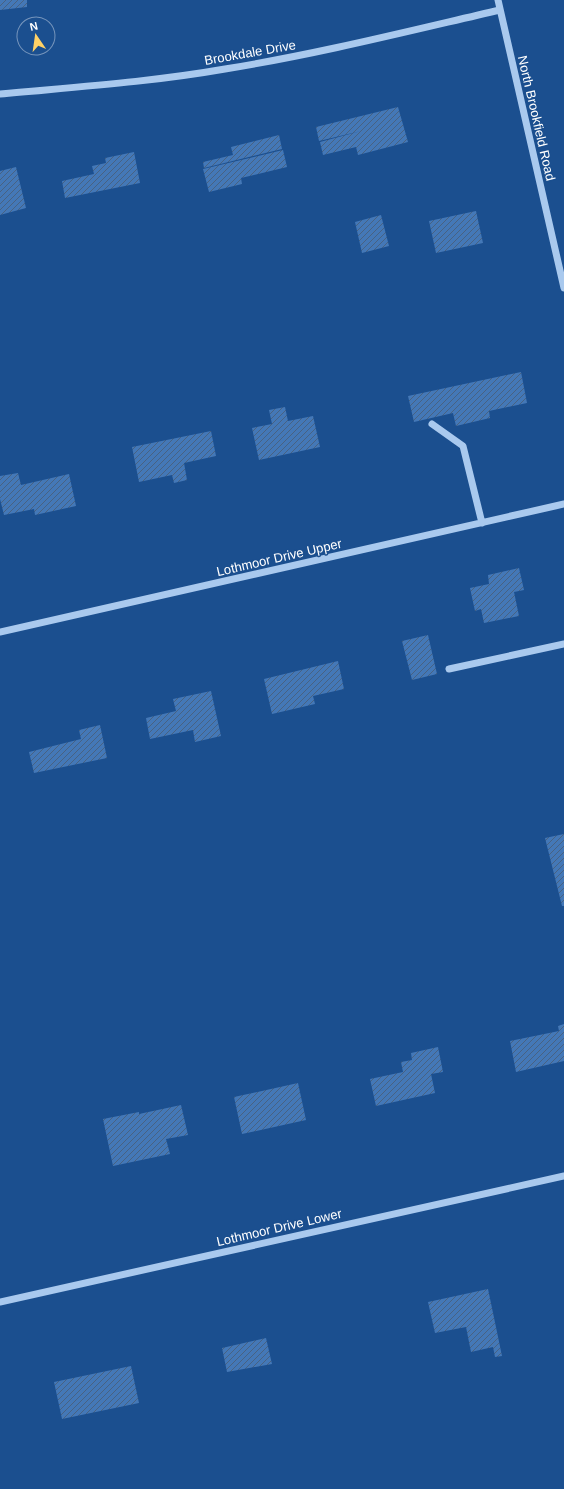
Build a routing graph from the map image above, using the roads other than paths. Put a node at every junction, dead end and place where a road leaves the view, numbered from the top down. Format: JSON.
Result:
{"nodes":[{"id":1,"x":498,"y":0,"type":"edge"},
{"id":2,"x":500,"y":10,"type":"junction"},
{"id":3,"x":0,"y":94,"type":"edge"},
{"id":4,"x":564,"y":288,"type":"edge"},
{"id":5,"x":432,"y":424,"type":"dead end"},
{"id":6,"x":564,"y":504,"type":"edge"},
{"id":7,"x":482,"y":523,"type":"junction"},
{"id":8,"x":0,"y":632,"type":"edge"},
{"id":9,"x":564,"y":644,"type":"edge"},
{"id":10,"x":449,"y":669,"type":"dead end"},
{"id":11,"x":564,"y":1176,"type":"edge"},
{"id":12,"x":0,"y":1302,"type":"edge"}],
"edges":[{"from":1,"to":2,"type":"street","name":"North Brookfield Road"},
{"from":2,"to":3,"type":"street","name":"Brookdale Drive"},
{"from":2,"to":4,"type":"street","name":"North Brookfield Road"},
{"from":5,"to":7,"type":"street"},
{"from":6,"to":7,"type":"street","name":"Lothmoor Drive Upper"},
{"from":7,"to":8,"type":"street","name":"Lothmoor Drive Upper"},
{"from":9,"to":10,"type":"street"},
{"from":11,"to":12,"type":"street","name":"Lothmoor Drive Lower"}]}
